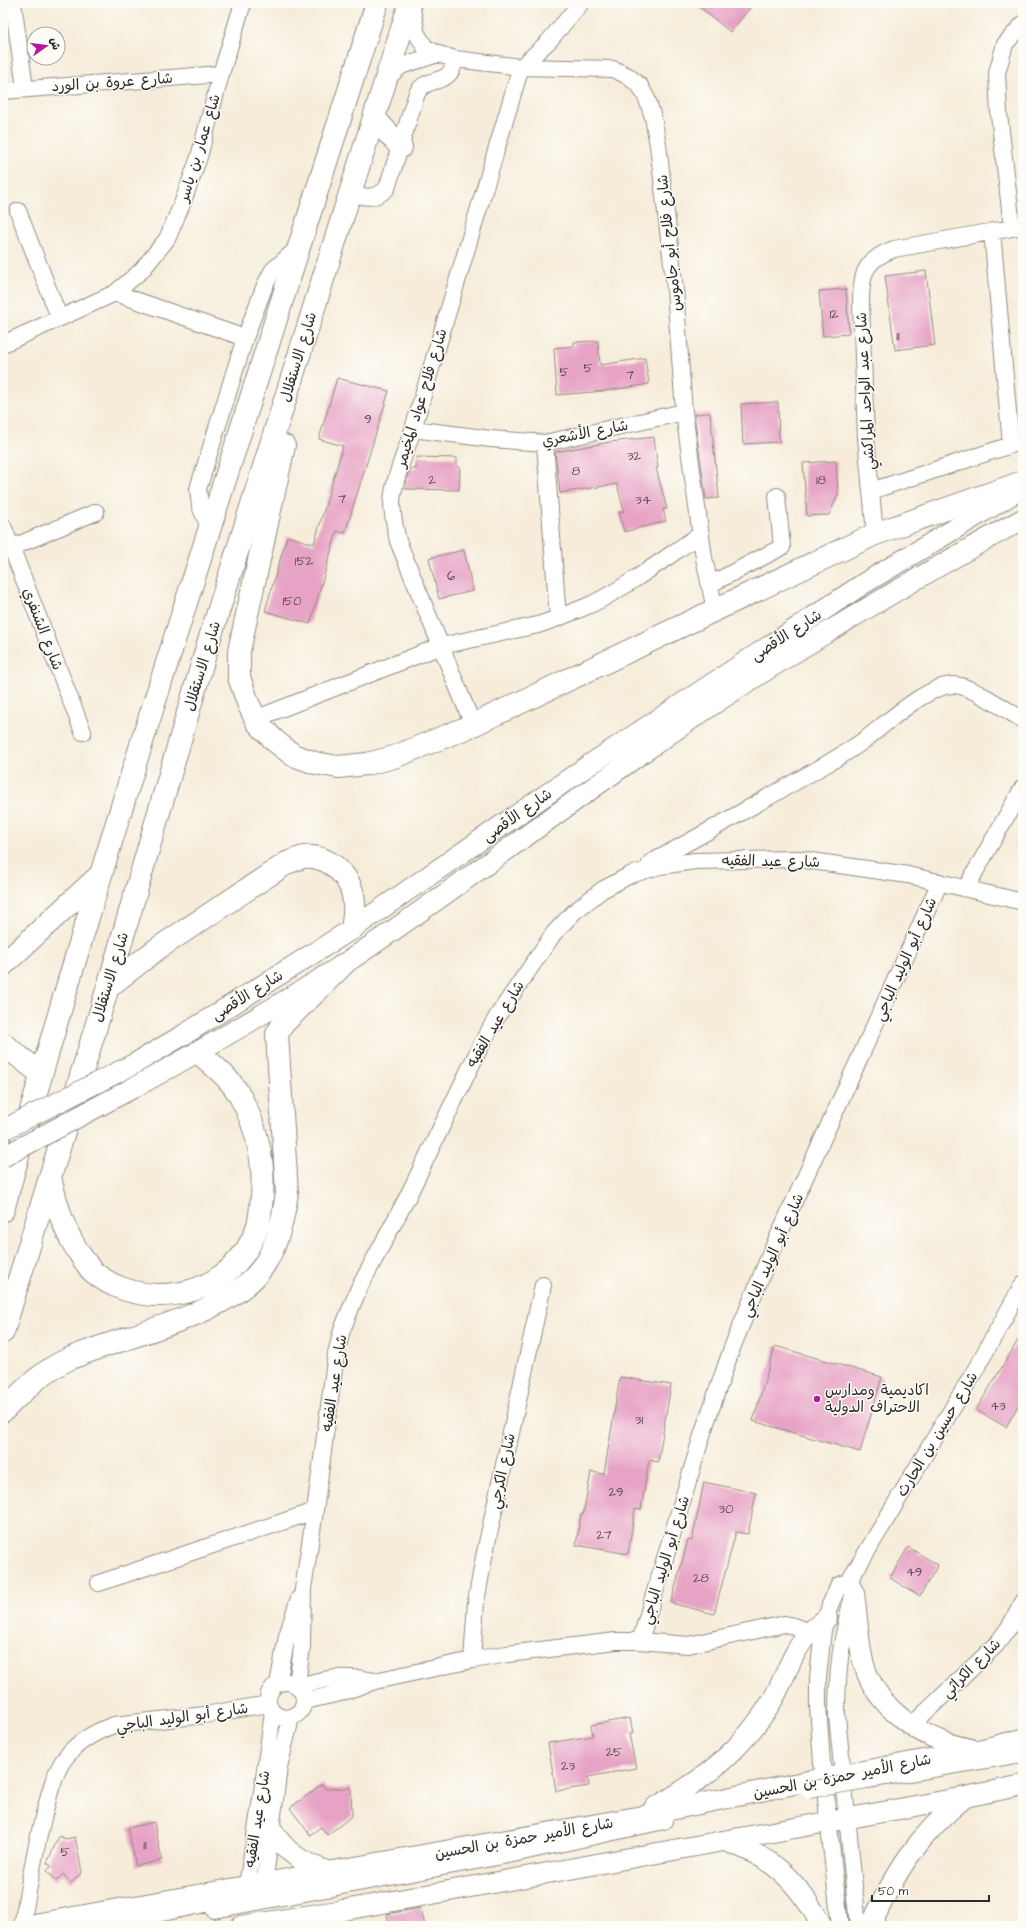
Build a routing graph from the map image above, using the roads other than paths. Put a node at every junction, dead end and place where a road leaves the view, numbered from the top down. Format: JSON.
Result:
{"nodes":[{"id":1,"x":11,"y":3,"type":"edge"},
{"id":2,"x":243,"y":3,"type":"edge"},
{"id":3,"x":377,"y":3,"type":"edge"},
{"id":4,"x":410,"y":3,"type":"edge"},
{"id":5,"x":581,"y":3,"type":"edge"},
{"id":6,"x":1023,"y":24,"type":"edge"},
{"id":7,"x":438,"y":54,"type":"junction"},
{"id":8,"x":455,"y":59,"type":"junction"},
{"id":9,"x":521,"y":67,"type":"junction"},
{"id":10,"x":221,"y":74,"type":"junction"},
{"id":11,"x":386,"y":79,"type":"junction"},
{"id":12,"x":25,"y":88,"type":"junction"},
{"id":13,"x":3,"y":91,"type":"edge"},
{"id":14,"x":374,"y":118,"type":"junction"},
{"id":15,"x":401,"y":147,"type":"junction"},
{"id":16,"x":349,"y":194,"type":"junction"},
{"id":17,"x":18,"y":211,"type":"dead end"},
{"id":18,"x":1018,"y":226,"type":"edge"},
{"id":19,"x":992,"y":231,"type":"junction"},
{"id":20,"x":299,"y":247,"type":"junction"},
{"id":21,"x":115,"y":293,"type":"junction"},
{"id":22,"x":59,"y":317,"type":"junction"},
{"id":23,"x":245,"y":338,"type":"junction"},
{"id":24,"x":3,"y":344,"type":"edge"},
{"id":25,"x":288,"y":388,"type":"junction"},
{"id":26,"x":684,"y":412,"type":"junction"},
{"id":27,"x":413,"y":429,"type":"junction"},
{"id":28,"x":545,"y":443,"type":"junction"},
{"id":29,"x":1017,"y":443,"type":"edge"},
{"id":30,"x":1023,"y":482,"type":"edge"},
{"id":31,"x":1023,"y":488,"type":"edge"},
{"id":32,"x":871,"y":491,"type":"junction"},
{"id":33,"x":777,"y":496,"type":"dead end"},
{"id":34,"x":96,"y":512,"type":"dead end"},
{"id":35,"x":1023,"y":519,"type":"edge"},
{"id":36,"x":3,"y":526,"type":"edge"},
{"id":37,"x":208,"y":527,"type":"junction"},
{"id":38,"x":701,"y":534,"type":"junction"},
{"id":39,"x":875,"y":534,"type":"junction"},
{"id":40,"x":12,"y":547,"type":"junction"},
{"id":41,"x":709,"y":585,"type":"junction"},
{"id":42,"x":715,"y":610,"type":"junction"},
{"id":43,"x":558,"y":618,"type":"junction"},
{"id":44,"x":441,"y":646,"type":"junction"},
{"id":45,"x":256,"y":719,"type":"junction"},
{"id":46,"x":1023,"y":720,"type":"edge"},
{"id":47,"x":473,"y":725,"type":"junction"},
{"id":48,"x":83,"y":732,"type":"dead end"},
{"id":49,"x":1023,"y":787,"type":"edge"},
{"id":50,"x":100,"y":875,"type":"junction"},
{"id":51,"x":630,"y":875,"type":"junction"},
{"id":52,"x":940,"y":882,"type":"junction"},
{"id":53,"x":966,"y":888,"type":"junction"},
{"id":54,"x":1023,"y":902,"type":"edge"},
{"id":55,"x":352,"y":930,"type":"junction"},
{"id":56,"x":3,"y":965,"type":"edge"},
{"id":57,"x":343,"y":965,"type":"junction"},
{"id":58,"x":108,"y":987,"type":"junction"},
{"id":59,"x":3,"y":1044,"type":"edge"},
{"id":60,"x":198,"y":1052,"type":"junction"},
{"id":61,"x":40,"y":1073,"type":"junction"},
{"id":62,"x":3,"y":1130,"type":"edge"},
{"id":63,"x":3,"y":1157,"type":"edge"},
{"id":64,"x":50,"y":1178,"type":"junction"},
{"id":65,"x":3,"y":1210,"type":"edge"},
{"id":66,"x":1023,"y":1284,"type":"edge"},
{"id":67,"x":543,"y":1285,"type":"dead end"},
{"id":68,"x":3,"y":1332,"type":"edge"},
{"id":69,"x":3,"y":1411,"type":"edge"},
{"id":70,"x":315,"y":1511,"type":"junction"},
{"id":71,"x":99,"y":1584,"type":"dead end"},
{"id":72,"x":851,"y":1588,"type":"junction"},
{"id":73,"x":303,"y":1589,"type":"junction"},
{"id":74,"x":1023,"y":1602,"type":"edge"},
{"id":75,"x":827,"y":1618,"type":"junction"},
{"id":76,"x":810,"y":1632,"type":"junction"},
{"id":77,"x":640,"y":1641,"type":"junction"},
{"id":78,"x":472,"y":1660,"type":"junction"},
{"id":79,"x":278,"y":1684,"type":"junction"},
{"id":80,"x":300,"y":1691,"type":"junction"},
{"id":81,"x":271,"y":1708,"type":"junction"},
{"id":82,"x":291,"y":1718,"type":"junction"},
{"id":83,"x":911,"y":1726,"type":"junction"},
{"id":84,"x":1023,"y":1739,"type":"edge"},
{"id":85,"x":1023,"y":1745,"type":"edge"},
{"id":86,"x":978,"y":1750,"type":"junction"},
{"id":87,"x":1023,"y":1754,"type":"edge"},
{"id":88,"x":866,"y":1777,"type":"junction"},
{"id":89,"x":821,"y":1782,"type":"junction"},
{"id":90,"x":1023,"y":1785,"type":"edge"},
{"id":91,"x":965,"y":1797,"type":"junction"},
{"id":92,"x":268,"y":1799,"type":"junction"},
{"id":93,"x":637,"y":1818,"type":"junction"},
{"id":94,"x":848,"y":1819,"type":"junction"},
{"id":95,"x":828,"y":1822,"type":"junction"},
{"id":96,"x":271,"y":1828,"type":"junction"},
{"id":97,"x":725,"y":1841,"type":"junction"},
{"id":98,"x":331,"y":1873,"type":"junction"},
{"id":99,"x":255,"y":1893,"type":"junction"},
{"id":100,"x":344,"y":1910,"type":"junction"},
{"id":101,"x":250,"y":1925,"type":"edge"},
{"id":102,"x":22,"y":1926,"type":"edge"},
{"id":103,"x":101,"y":1926,"type":"edge"},
{"id":104,"x":140,"y":1926,"type":"edge"},
{"id":105,"x":319,"y":1926,"type":"edge"},
{"id":106,"x":822,"y":1926,"type":"edge"},
{"id":107,"x":840,"y":1926,"type":"edge"},
{"id":108,"x":858,"y":1926,"type":"edge"},
{"id":109,"x":871,"y":1926,"type":"edge"}],
"edges":[{"from":1,"to":12,"type":"street"},
{"from":2,"to":10,"type":"street","name":"شاع عمار بن ياسر"},
{"from":3,"to":20,"type":"highway"},
{"from":4,"to":7,"type":"street"},
{"from":4,"to":11,"type":"highway","name":"شارع الاستقلال"},
{"from":5,"to":9,"type":"street"},
{"from":6,"to":18,"type":"street"},
{"from":7,"to":8,"type":"street","name":"شارع فلاح أبو جاموس"},
{"from":7,"to":11,"type":"street"},
{"from":8,"to":9,"type":"street","name":"شارع فلاح أبو جاموس"},
{"from":8,"to":15,"type":"street"},
{"from":9,"to":26,"type":"street","name":"شارع فلاح أبو جاموس"},
{"from":9,"to":27,"type":"street","name":"شارع فلاح عواد المخيمر"},
{"from":10,"to":12,"type":"street","name":"شارع عروة بن الورد"},
{"from":10,"to":21,"type":"street","name":"شاع عمار بن ياسر"},
{"from":11,"to":14,"type":"highway","name":"شارع الاستقلال"},
{"from":12,"to":13,"type":"street","name":"شارع عروة بن الورد"},
{"from":14,"to":15,"type":"highway"},
{"from":14,"to":16,"type":"highway","name":"شارع الاستقلال"},
{"from":15,"to":16,"type":"street"},
{"from":16,"to":25,"type":"highway","name":"شارع الاستقلال"},
{"from":17,"to":22,"type":"street"},
{"from":18,"to":19,"type":"street"},
{"from":19,"to":29,"type":"street"},
{"from":19,"to":32,"type":"street","name":"شارع عبد الواحد المراكشي"},
{"from":20,"to":23,"type":"street"},
{"from":20,"to":37,"type":"highway"},
{"from":21,"to":22,"type":"street","name":"شاع عمار بن ياسر"},
{"from":21,"to":23,"type":"street"},
{"from":22,"to":24,"type":"street","name":"شاع عمار بن ياسر"},
{"from":23,"to":37,"type":"street"},
{"from":25,"to":45,"type":"highway"},
{"from":25,"to":58,"type":"highway","name":"شارع الاستقلال"},
{"from":26,"to":28,"type":"street","name":"شارع الأشعري"},
{"from":26,"to":38,"type":"street","name":"شارع فلاح أبو جاموس"},
{"from":27,"to":28,"type":"street","name":"شارع الأشعري"},
{"from":27,"to":44,"type":"street","name":"شارع فلاح عواد المخيمر"},
{"from":28,"to":43,"type":"street"},
{"from":29,"to":32,"type":"street"},
{"from":30,"to":39,"type":"highway"},
{"from":31,"to":55,"type":"main road","name":"شارع الأقصى"},
{"from":32,"to":39,"type":"street","name":"شارع عبد الواحد المراكشي"},
{"from":33,"to":41,"type":"street"},
{"from":34,"to":40,"type":"street"},
{"from":35,"to":57,"type":"main road","name":"شارع الأقصى"},
{"from":36,"to":40,"type":"street","name":"شارع الشنفري"},
{"from":37,"to":50,"type":"highway"},
{"from":38,"to":41,"type":"street","name":"شارع فلاح أبو جاموس"},
{"from":38,"to":43,"type":"street"},
{"from":39,"to":42,"type":"highway"},
{"from":40,"to":48,"type":"street","name":"شارع الشنفري"},
{"from":41,"to":42,"type":"street","name":"شارع فلاح أبو جاموس"},
{"from":42,"to":47,"type":"highway"},
{"from":43,"to":44,"type":"street"},
{"from":44,"to":45,"type":"street"},
{"from":44,"to":47,"type":"street","name":"شارع فلاح عواد المخيمر"},
{"from":45,"to":47,"type":"highway"},
{"from":46,"to":51,"type":"street"},
{"from":49,"to":53,"type":"street"},
{"from":50,"to":56,"type":"highway"},
{"from":50,"to":61,"type":"highway"},
{"from":51,"to":52,"type":"street","name":"شارع عيد الفقيه"},
{"from":51,"to":70,"type":"street","name":"شارع عيد الفقيه"},
{"from":52,"to":53,"type":"street","name":"شارع عيد الفقيه"},
{"from":52,"to":77,"type":"street","name":"شارع أبو الوليد الباجي"},
{"from":53,"to":54,"type":"street","name":"شارع عيد الفقيه"},
{"from":55,"to":58,"type":"highway"},
{"from":55,"to":62,"type":"main road","name":"شارع الأقصى","bridge":true},
{"from":57,"to":60,"type":"main road","name":"شارع الأقصى"},
{"from":57,"to":69,"type":"highway"},
{"from":58,"to":64,"type":"highway","name":"شارع الاستقلال"},
{"from":59,"to":61,"type":"highway"},
{"from":60,"to":63,"type":"main road","name":"شارع الأقصى","bridge":true},
{"from":60,"to":64,"type":"highway"},
{"from":61,"to":65,"type":"highway"},
{"from":64,"to":68,"type":"highway","name":"شارع الاستقلال"},
{"from":66,"to":72,"type":"street","name":"شارع حسين بن الحارث"},
{"from":67,"to":78,"type":"street","name":"شارع الكرجي"},
{"from":70,"to":71,"type":"street"},
{"from":70,"to":73,"type":"street","name":"شارع عيد الفقيه"},
{"from":72,"to":75,"type":"street","name":"شارع حسين بن الحارث"},
{"from":72,"to":83,"type":"main road"},
{"from":72,"to":89,"type":"street","name":"شارع حسين بن الحارث"},
{"from":73,"to":79,"type":"street","name":"شارع عيد الفقيه"},
{"from":73,"to":80,"type":"street","name":"شارع عيد الفقيه"},
{"from":74,"to":83,"type":"street","name":"شارع الكراثي"},
{"from":75,"to":76,"type":"main road"},
{"from":75,"to":89,"type":"street","name":"شارع حسين بن الحارث"},
{"from":76,"to":77,"type":"street","name":"شارع أبو الوليد الباجي"},
{"from":76,"to":93,"type":"main road"},
{"from":77,"to":78,"type":"street","name":"شارع أبو الوليد الباجي"},
{"from":78,"to":80,"type":"street","name":"شارع أبو الوليد الباجي"},
{"from":79,"to":80,"type":"street"},
{"from":79,"to":81,"type":"street"},
{"from":80,"to":82,"type":"street"},
{"from":81,"to":82,"type":"street"},
{"from":81,"to":92,"type":"street","name":"شارع عيد الفقيه"},
{"from":81,"to":102,"type":"street","name":"شارع أبو الوليد الباجي"},
{"from":82,"to":92,"type":"street","name":"شارع عيد الفقيه"},
{"from":83,"to":86,"type":"main road"},
{"from":84,"to":86,"type":"main road","name":"شارع الأمير حمزة بن الحسين"},
{"from":85,"to":88,"type":"street"},
{"from":86,"to":89,"type":"main road","name":"شارع الأمير حمزة بن الحسين"},
{"from":87,"to":88,"type":"street"},
{"from":88,"to":89,"type":"street","bridge":true},
{"from":89,"to":93,"type":"main road","name":"شارع الأمير حمزة بن الحسين"},
{"from":89,"to":94,"type":"street","name":"شارع حسين بن الحارث"},
{"from":89,"to":95,"type":"street","name":"شارع حسين بن الحارث"},
{"from":89,"to":99,"type":"street"},
{"from":90,"to":91,"type":"main road"},
{"from":91,"to":94,"type":"main road"},
{"from":91,"to":109,"type":"main road"},
{"from":92,"to":96,"type":"street","name":"شارع عيد الفقيه"},
{"from":92,"to":99,"type":"street","name":"شارع عيد الفقيه"},
{"from":93,"to":98,"type":"main road","name":"شارع الأمير حمزة بن الحسين"},
{"from":94,"to":95,"type":"main road"},
{"from":94,"to":108,"type":"street","name":"شارع حسين بن الحارث"},
{"from":95,"to":97,"type":"main road"},
{"from":95,"to":107,"type":"street","name":"شارع حسين بن الحارث"},
{"from":96,"to":98,"type":"main road"},
{"from":96,"to":99,"type":"street","name":"شارع عيد الفقيه"},
{"from":97,"to":100,"type":"main road"},
{"from":97,"to":106,"type":"main road"},
{"from":98,"to":99,"type":"main road","name":"شارع الأمير حمزة بن الحسين"},
{"from":99,"to":101,"type":"street","name":"شارع عيد الفقيه"},
{"from":99,"to":102,"type":"main road","name":"شارع الأمير حمزة بن الحسين"},
{"from":99,"to":103,"type":"street"},
{"from":99,"to":104,"type":"street"},
{"from":100,"to":101,"type":"main road"},
{"from":100,"to":105,"type":"main road"}]}
